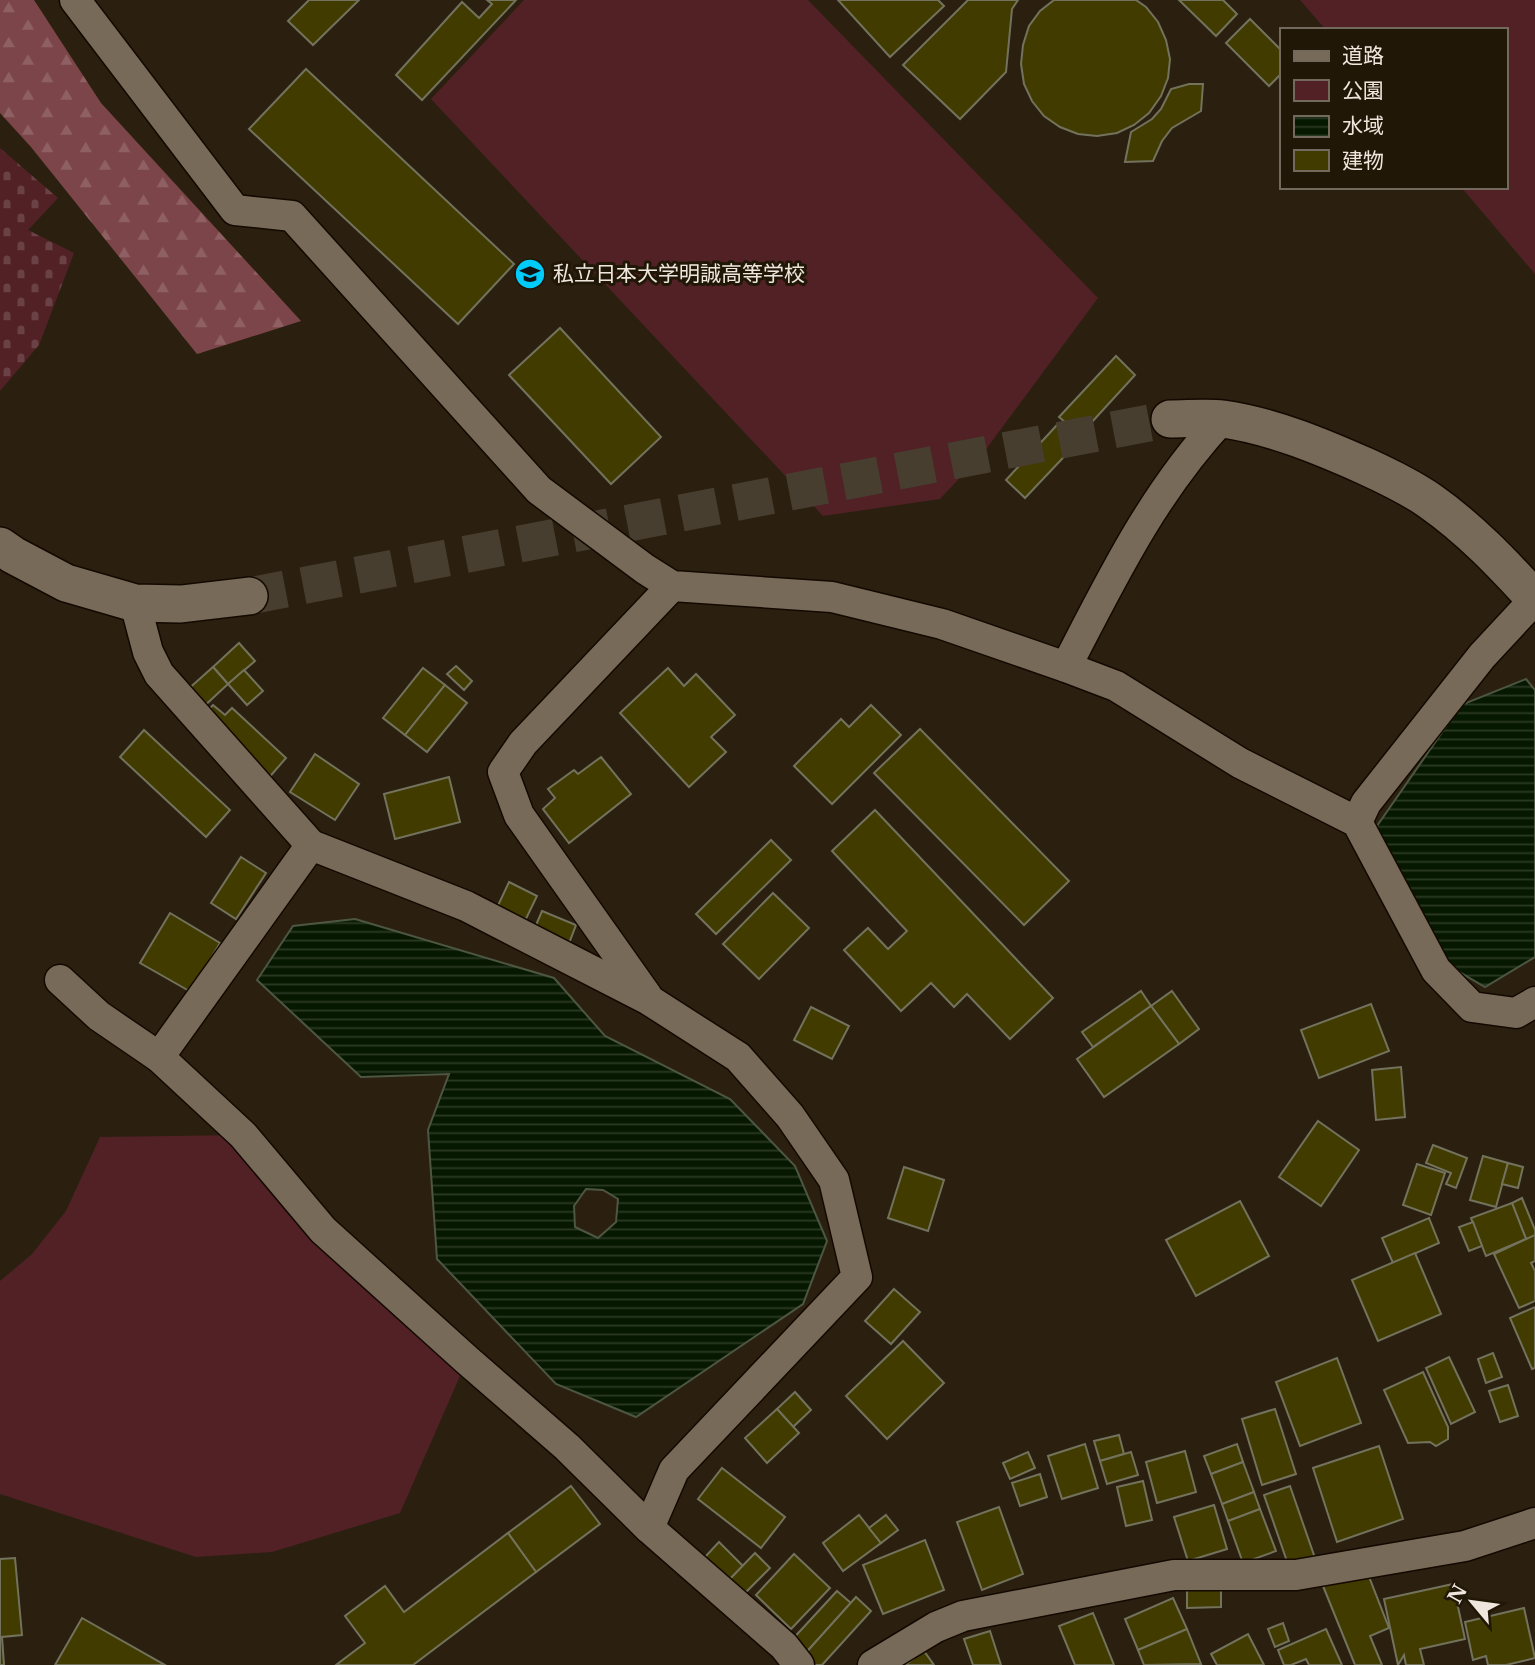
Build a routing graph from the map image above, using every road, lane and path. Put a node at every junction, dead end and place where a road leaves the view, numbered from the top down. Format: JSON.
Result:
{"nodes":[{"id":1,"x":75,"y":0,"type":"edge"},
{"id":2,"x":1170,"y":419,"type":"tunnel mouth"},
{"id":3,"x":1222,"y":419,"type":"junction"},
{"id":4,"x":0,"y":546,"type":"edge"},
{"id":5,"x":672,"y":586,"type":"junction"},
{"id":6,"x":248,"y":596,"type":"tunnel mouth"},
{"id":7,"x":1535,"y":599,"type":"edge"},
{"id":8,"x":135,"y":603,"type":"junction"},
{"id":9,"x":1066,"y":667,"type":"junction"},
{"id":10,"x":1357,"y":822,"type":"junction"},
{"id":11,"x":311,"y":845,"type":"junction"},
{"id":12,"x":60,"y":980,"type":"dead end"},
{"id":13,"x":649,"y":1000,"type":"junction"},
{"id":14,"x":1535,"y":1002,"type":"edge"},
{"id":15,"x":159,"y":1057,"type":"junction"},
{"id":16,"x":1535,"y":1523,"type":"edge"},
{"id":17,"x":649,"y":1528,"type":"junction"},
{"id":18,"x":799,"y":1665,"type":"edge"},
{"id":19,"x":873,"y":1665,"type":"edge"}],
"edges":[{"from":1,"to":5,"type":"street"},
{"from":2,"to":3,"type":"street"},
{"from":3,"to":7,"type":"street"},
{"from":3,"to":9,"type":"street"},
{"from":4,"to":8,"type":"street"},
{"from":5,"to":9,"type":"street"},
{"from":5,"to":13,"type":"street"},
{"from":6,"to":8,"type":"street"},
{"from":7,"to":10,"type":"street"},
{"from":8,"to":11,"type":"street"},
{"from":9,"to":10,"type":"street"},
{"from":10,"to":14,"type":"street"},
{"from":11,"to":13,"type":"street"},
{"from":11,"to":15,"type":"street"},
{"from":12,"to":15,"type":"street"},
{"from":13,"to":17,"type":"street"},
{"from":15,"to":17,"type":"street"},
{"from":16,"to":19,"type":"street"},
{"from":17,"to":18,"type":"street"}]}
